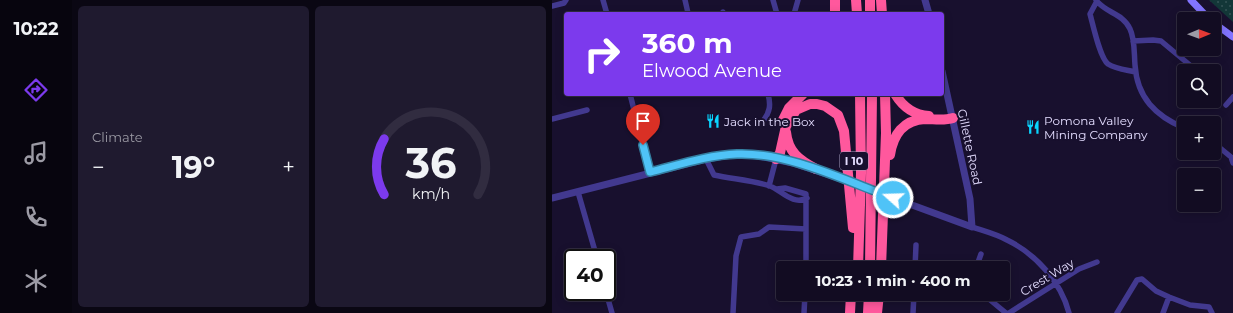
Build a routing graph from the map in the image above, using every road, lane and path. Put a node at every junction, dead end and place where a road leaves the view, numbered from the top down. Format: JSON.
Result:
{"nodes":[{"id":1,"x":566,"y":0,"type":"edge"},
{"id":2,"x":603,"y":0,"type":"edge"},
{"id":3,"x":685,"y":0,"type":"edge"},
{"id":4,"x":773,"y":0,"type":"edge"},
{"id":5,"x":798,"y":0,"type":"edge"},
{"id":6,"x":835,"y":0,"type":"edge"},
{"id":7,"x":850,"y":0,"type":"edge"},
{"id":8,"x":856,"y":0,"type":"edge"},
{"id":9,"x":870,"y":0,"type":"edge"},
{"id":10,"x":882,"y":0,"type":"edge"},
{"id":11,"x":925,"y":0,"type":"edge"},
{"id":12,"x":1191,"y":0,"type":"edge"},
{"id":13,"x":1096,"y":1,"type":"edge"},
{"id":14,"x":552,"y":6,"type":"edge"},
{"id":15,"x":606,"y":12,"type":"edge"},
{"id":16,"x":688,"y":12,"type":"edge"},
{"id":17,"x":776,"y":12,"type":"edge"},
{"id":18,"x":795,"y":12,"type":"edge"},
{"id":19,"x":835,"y":12,"type":"edge"},
{"id":20,"x":850,"y":12,"type":"edge"},
{"id":21,"x":857,"y":12,"type":"edge"},
{"id":22,"x":870,"y":12,"type":"edge"},
{"id":23,"x":882,"y":12,"type":"edge"},
{"id":24,"x":928,"y":12,"type":"edge"},
{"id":25,"x":1202,"y":12,"type":"edge"},
{"id":26,"x":1221,"y":28,"type":"edge"},
{"id":27,"x":1233,"y":37,"type":"edge"},
{"id":28,"x":1133,"y":41,"type":"junction"},
{"id":29,"x":1189,"y":64,"type":"edge"},
{"id":30,"x":1135,"y":72,"type":"junction"},
{"id":31,"x":944,"y":80,"type":"edge"},
{"id":32,"x":631,"y":96,"type":"edge"},
{"id":33,"x":768,"y":96,"type":"edge"},
{"id":34,"x":801,"y":96,"type":"edge"},
{"id":35,"x":853,"y":96,"type":"edge"},
{"id":36,"x":860,"y":96,"type":"edge"},
{"id":37,"x":865,"y":96,"type":"edge"},
{"id":38,"x":872,"y":96,"type":"edge"},
{"id":39,"x":885,"y":96,"type":"edge"},
{"id":40,"x":897,"y":96,"type":"edge"},
{"id":41,"x":1233,"y":97,"type":"edge"},
{"id":42,"x":1226,"y":106,"type":"dead end"},
{"id":43,"x":587,"y":110,"type":"dead end"},
{"id":44,"x":953,"y":118,"type":"junction"},
{"id":45,"x":552,"y":119,"type":"edge"},
{"id":46,"x":763,"y":121,"type":"dead end"},
{"id":47,"x":1177,"y":125,"type":"edge"},
{"id":48,"x":786,"y":126,"type":"junction"},
{"id":49,"x":1221,"y":149,"type":"edge"},
{"id":50,"x":706,"y":159,"type":"junction"},
{"id":51,"x":776,"y":159,"type":"junction"},
{"id":52,"x":1233,"y":163,"type":"edge"},
{"id":53,"x":816,"y":169,"type":"junction"},
{"id":54,"x":650,"y":172,"type":"junction"},
{"id":55,"x":770,"y":186,"type":"junction"},
{"id":56,"x":777,"y":189,"type":"junction"},
{"id":57,"x":792,"y":190,"type":"junction"},
{"id":58,"x":578,"y":192,"type":"junction"},
{"id":59,"x":552,"y":198,"type":"edge"},
{"id":60,"x":790,"y":198,"type":"junction"},
{"id":61,"x":807,"y":198,"type":"junction"},
{"id":62,"x":884,"y":205,"type":"junction"},
{"id":63,"x":972,"y":227,"type":"junction"},
{"id":64,"x":853,"y":228,"type":"junction"},
{"id":65,"x":806,"y":229,"type":"junction"},
{"id":66,"x":916,"y":245,"type":"dead end"},
{"id":67,"x":594,"y":249,"type":"edge"},
{"id":68,"x":981,"y":254,"type":"dead end"},
{"id":69,"x":806,"y":261,"type":"edge"},
{"id":70,"x":852,"y":261,"type":"edge"},
{"id":71,"x":858,"y":261,"type":"edge"},
{"id":72,"x":864,"y":261,"type":"edge"},
{"id":73,"x":870,"y":261,"type":"edge"},
{"id":74,"x":881,"y":261,"type":"edge"},
{"id":75,"x":915,"y":261,"type":"edge"},
{"id":76,"x":978,"y":261,"type":"edge"},
{"id":77,"x":1097,"y":262,"type":"dead end"},
{"id":78,"x":1056,"y":282,"type":"junction"},
{"id":79,"x":1169,"y":298,"type":"junction"},
{"id":80,"x":609,"y":301,"type":"edge"},
{"id":81,"x":805,"y":301,"type":"edge"},
{"id":82,"x":851,"y":301,"type":"edge"},
{"id":83,"x":857,"y":301,"type":"edge"},
{"id":84,"x":862,"y":301,"type":"edge"},
{"id":85,"x":869,"y":301,"type":"edge"},
{"id":86,"x":878,"y":301,"type":"edge"},
{"id":87,"x":914,"y":301,"type":"edge"},
{"id":88,"x":991,"y":301,"type":"edge"},
{"id":89,"x":612,"y":313,"type":"edge"},
{"id":90,"x":733,"y":313,"type":"edge"},
{"id":91,"x":804,"y":313,"type":"edge"},
{"id":92,"x":850,"y":313,"type":"edge"},
{"id":93,"x":856,"y":313,"type":"edge"},
{"id":94,"x":862,"y":313,"type":"edge"},
{"id":95,"x":868,"y":313,"type":"edge"},
{"id":96,"x":877,"y":313,"type":"edge"},
{"id":97,"x":913,"y":313,"type":"edge"},
{"id":98,"x":1006,"y":313,"type":"edge"},
{"id":99,"x":1009,"y":313,"type":"edge"},
{"id":100,"x":1069,"y":313,"type":"edge"},
{"id":101,"x":1117,"y":313,"type":"edge"},
{"id":102,"x":1163,"y":313,"type":"edge"},
{"id":103,"x":1212,"y":313,"type":"edge"}],
"edges":[{"from":1,"to":14,"type":"street"},
{"from":2,"to":15,"type":"street"},
{"from":3,"to":16,"type":"street"},
{"from":4,"to":17,"type":"street"},
{"from":5,"to":18,"type":"street"},
{"from":6,"to":19,"type":"highway"},
{"from":7,"to":20,"type":"highway"},
{"from":8,"to":21,"type":"highway"},
{"from":9,"to":22,"type":"highway"},
{"from":10,"to":23,"type":"highway"},
{"from":11,"to":24,"type":"street"},
{"from":12,"to":25,"type":"main road"},
{"from":13,"to":28,"type":"street"},
{"from":13,"to":30,"type":"street"},
{"from":26,"to":27,"type":"main road"},
{"from":28,"to":29,"type":"street"},
{"from":28,"to":30,"type":"street"},
{"from":30,"to":47,"type":"street"},
{"from":31,"to":44,"type":"street","name":"Gillette Road"},
{"from":32,"to":54,"type":"street"},
{"from":33,"to":46,"type":"street"},
{"from":34,"to":51,"type":"highway"},
{"from":35,"to":64,"type":"highway","number":"I 10"},
{"from":36,"to":71,"type":"highway"},
{"from":37,"to":72,"type":"highway"},
{"from":38,"to":73,"type":"highway","number":"I 10"},
{"from":39,"to":62,"type":"highway"},
{"from":40,"to":44,"type":"highway"},
{"from":41,"to":42,"type":"street"},
{"from":43,"to":45,"type":"street"},
{"from":44,"to":62,"type":"highway"},
{"from":44,"to":63,"type":"street","name":"Gillette Road"},
{"from":48,"to":51,"type":"highway"},
{"from":48,"to":53,"type":"highway"},
{"from":48,"to":64,"type":"highway"},
{"from":49,"to":52,"type":"street"},
{"from":50,"to":51,"type":"street"},
{"from":50,"to":54,"type":"street"},
{"from":50,"to":55,"type":"street"},
{"from":51,"to":53,"type":"street"},
{"from":51,"to":55,"type":"street"},
{"from":53,"to":63,"type":"street","bridge":true},
{"from":54,"to":58,"type":"street"},
{"from":55,"to":56,"type":"street"},
{"from":56,"to":57,"type":"street"},
{"from":56,"to":60,"type":"street"},
{"from":57,"to":60,"type":"street"},
{"from":57,"to":61,"type":"street"},
{"from":58,"to":59,"type":"street"},
{"from":58,"to":67,"type":"street"},
{"from":60,"to":61,"type":"street"},
{"from":61,"to":65,"type":"street"},
{"from":62,"to":74,"type":"highway"},
{"from":63,"to":78,"type":"street"},
{"from":64,"to":70,"type":"highway","number":"I 10"},
{"from":65,"to":69,"type":"street"},
{"from":65,"to":90,"type":"street"},
{"from":66,"to":75,"type":"street"},
{"from":68,"to":76,"type":"street"},
{"from":77,"to":78,"type":"street","name":"Crest Way"},
{"from":78,"to":99,"type":"street","name":"Crest Way"},
{"from":78,"to":100,"type":"street"},
{"from":79,"to":101,"type":"street"},
{"from":79,"to":102,"type":"street"},
{"from":79,"to":103,"type":"street"},
{"from":80,"to":89,"type":"street"},
{"from":81,"to":91,"type":"street"},
{"from":82,"to":92,"type":"highway"},
{"from":83,"to":93,"type":"highway"},
{"from":84,"to":94,"type":"highway"},
{"from":85,"to":95,"type":"highway"},
{"from":86,"to":96,"type":"highway"},
{"from":87,"to":97,"type":"street"},
{"from":88,"to":98,"type":"street"}]}
